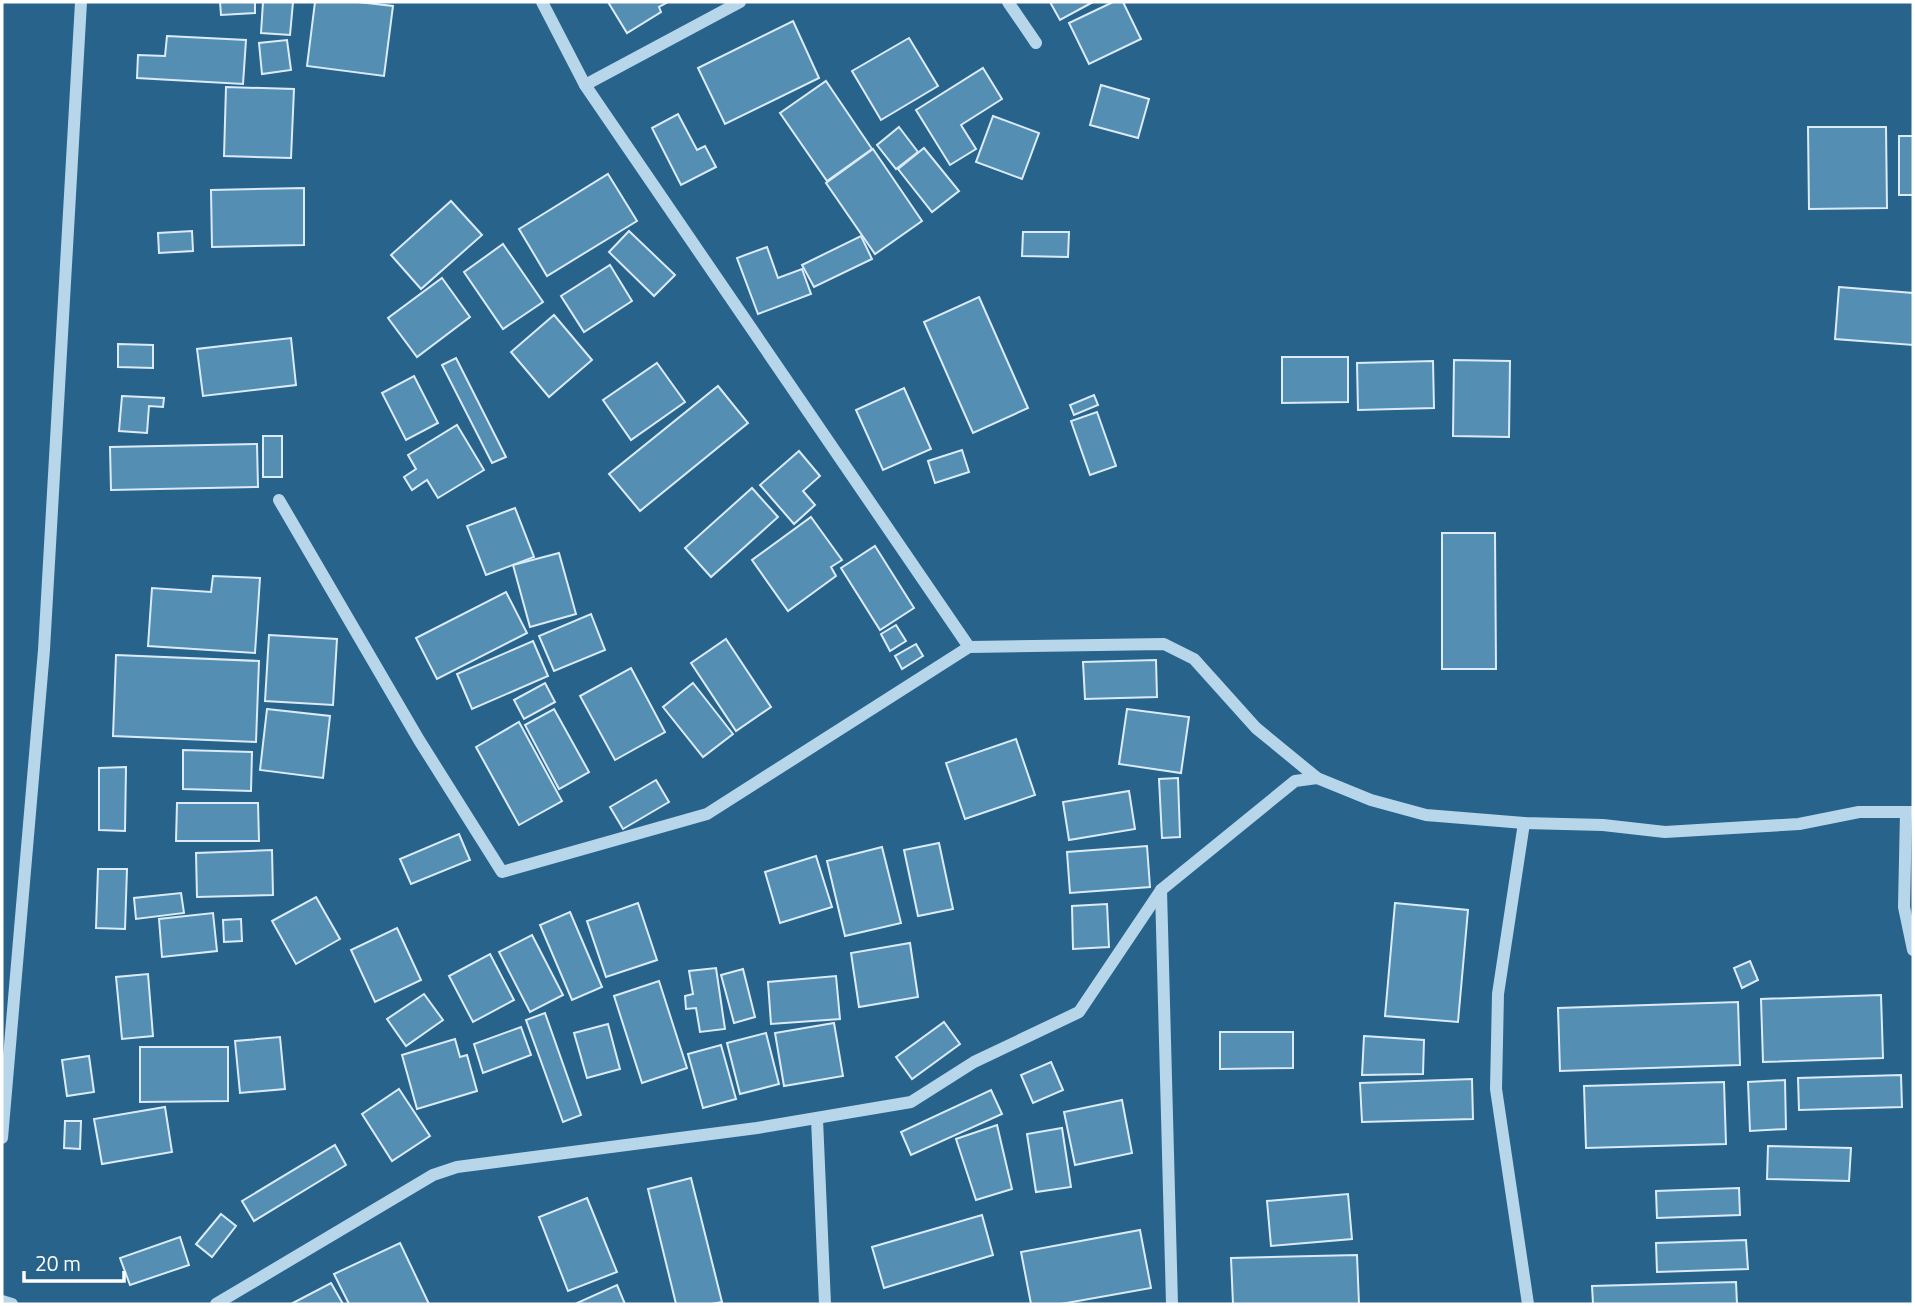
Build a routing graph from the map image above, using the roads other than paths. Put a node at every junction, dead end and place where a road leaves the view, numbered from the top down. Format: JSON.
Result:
{"nodes":[{"id":1,"x":81,"y":2,"type":"edge"},
{"id":2,"x":542,"y":2,"type":"edge"},
{"id":3,"x":740,"y":2,"type":"edge"},
{"id":4,"x":1008,"y":2,"type":"edge"},
{"id":5,"x":1036,"y":43,"type":"dead end"},
{"id":6,"x":584,"y":85,"type":"junction"},
{"id":7,"x":279,"y":500,"type":"dead end"},
{"id":8,"x":969,"y":647,"type":"junction"},
{"id":9,"x":1317,"y":778,"type":"junction"},
{"id":10,"x":1910,"y":812,"type":"edge"},
{"id":11,"x":1524,"y":823,"type":"junction"},
{"id":12,"x":1161,"y":890,"type":"junction"},
{"id":13,"x":1913,"y":950,"type":"edge"},
{"id":14,"x":817,"y":1119,"type":"junction"},
{"id":15,"x":2,"y":1138,"type":"edge"},
{"id":16,"x":2,"y":1301,"type":"edge"},
{"id":17,"x":12,"y":1304,"type":"edge"},
{"id":18,"x":216,"y":1304,"type":"edge"},
{"id":19,"x":825,"y":1304,"type":"edge"},
{"id":20,"x":1172,"y":1304,"type":"edge"},
{"id":21,"x":1528,"y":1304,"type":"edge"}],
"edges":[{"from":1,"to":15,"type":"street"},
{"from":2,"to":6,"type":"street"},
{"from":3,"to":6,"type":"street"},
{"from":4,"to":5,"type":"street"},
{"from":6,"to":8,"type":"street"},
{"from":7,"to":8,"type":"street"},
{"from":8,"to":9,"type":"street"},
{"from":9,"to":11,"type":"street"},
{"from":9,"to":12,"type":"street"},
{"from":10,"to":11,"type":"street"},
{"from":10,"to":13,"type":"street"},
{"from":11,"to":21,"type":"street"},
{"from":12,"to":14,"type":"street"},
{"from":12,"to":20,"type":"street"},
{"from":14,"to":18,"type":"street"},
{"from":14,"to":19,"type":"street"},
{"from":16,"to":17,"type":"street"}]}
